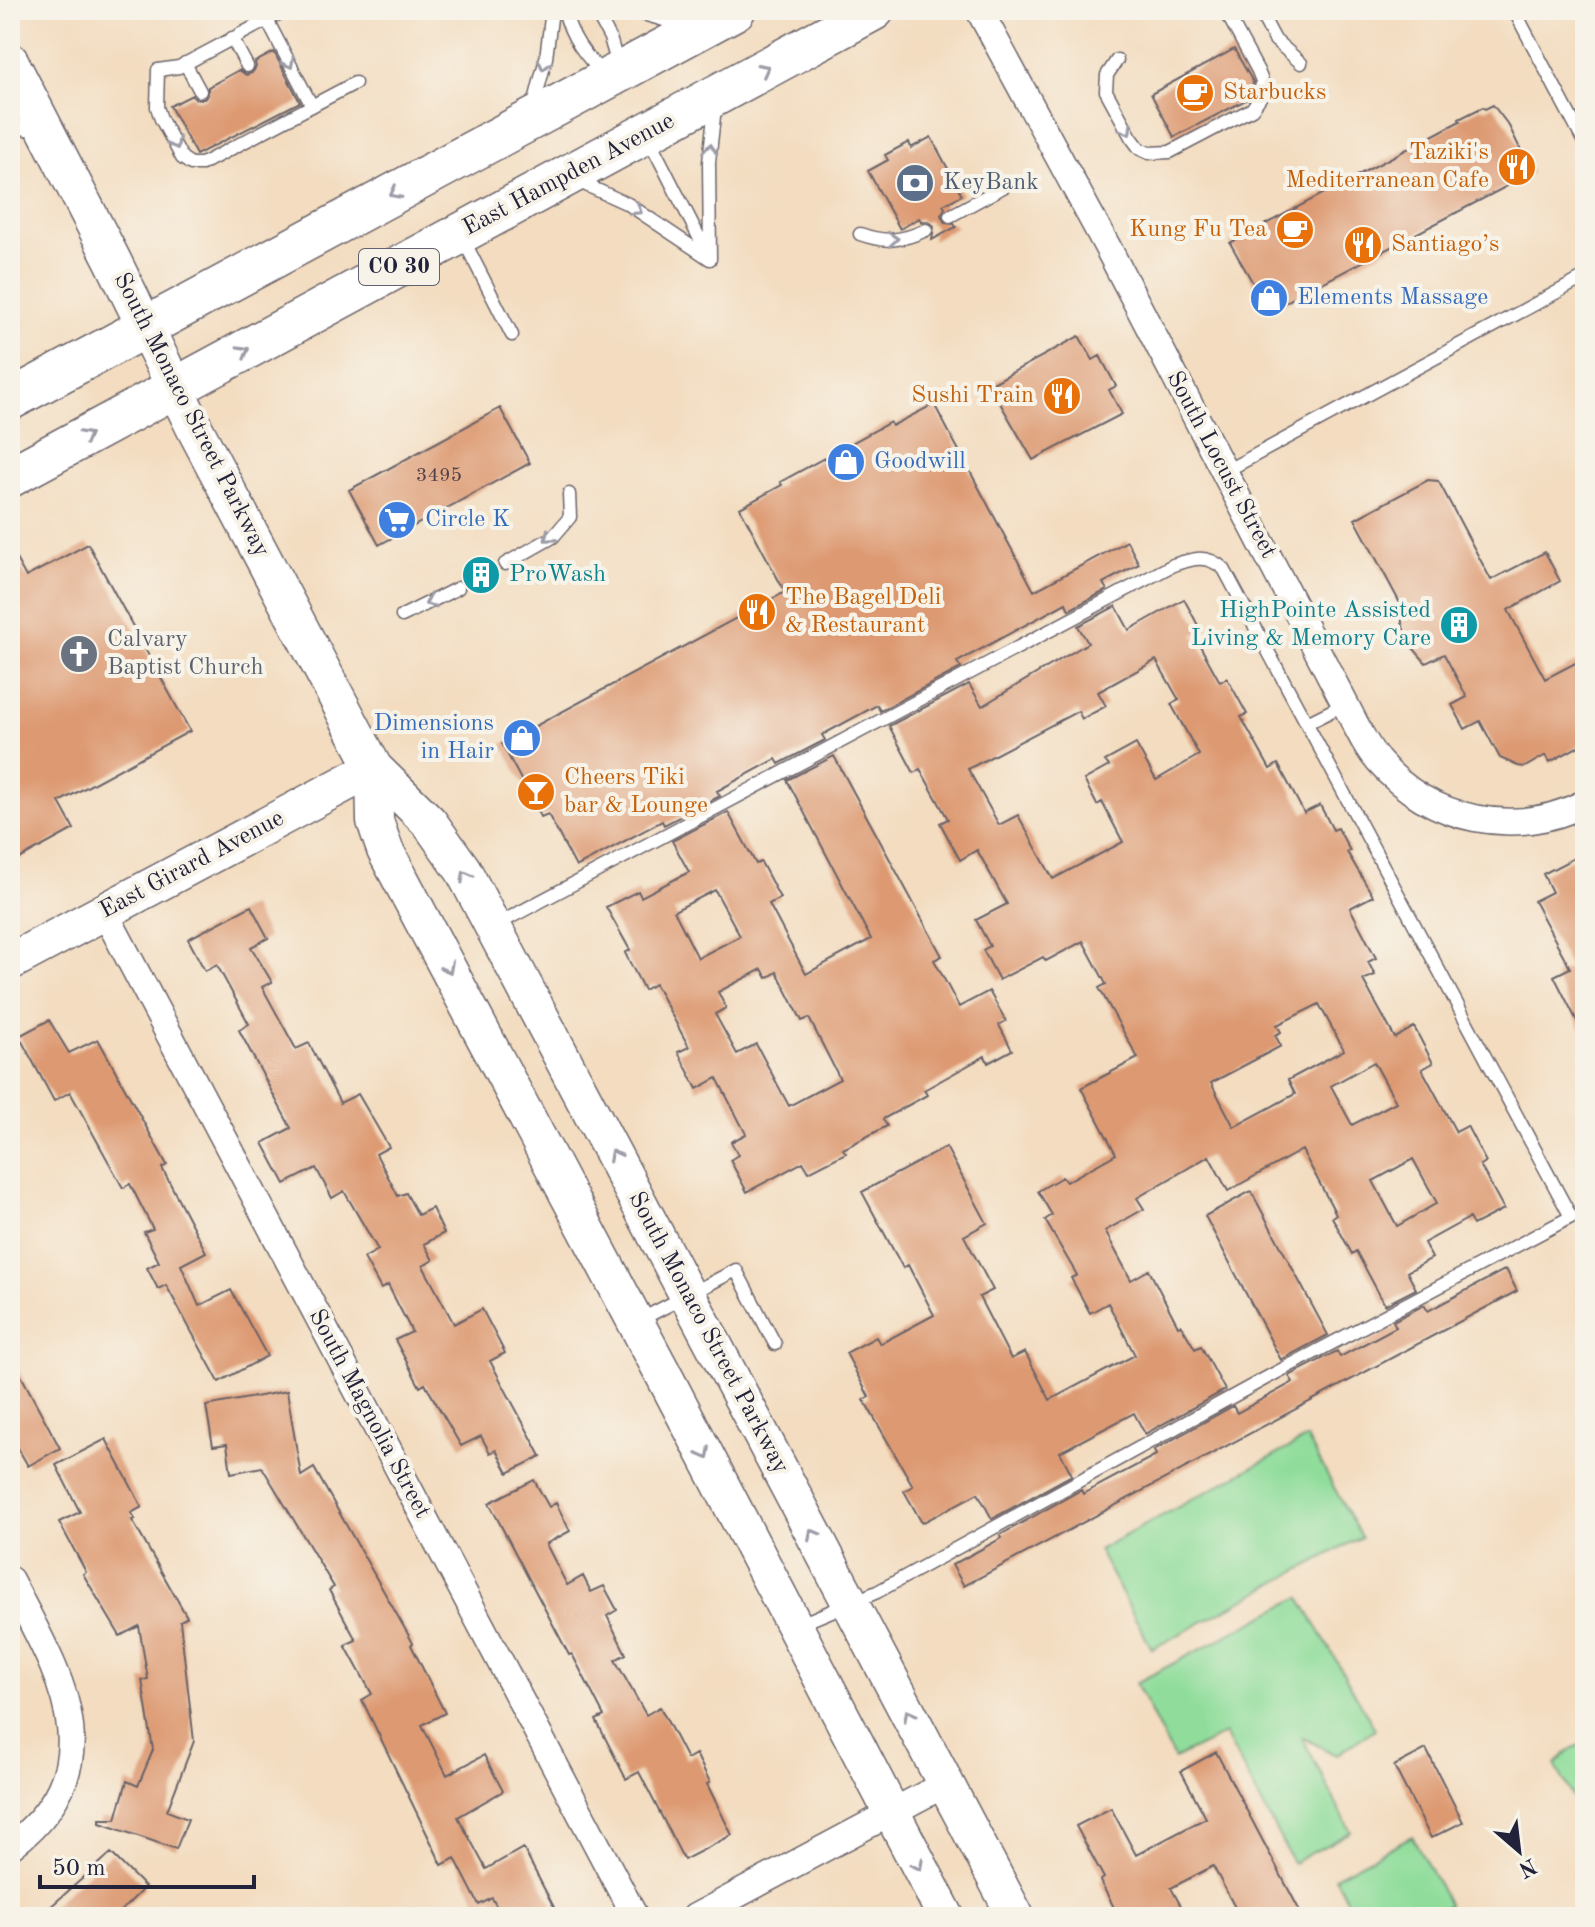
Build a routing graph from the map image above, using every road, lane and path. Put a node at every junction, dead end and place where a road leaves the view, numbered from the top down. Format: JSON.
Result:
{"nodes":[{"id":1,"x":286,"y":10,"type":"edge"},
{"id":2,"x":552,"y":10,"type":"edge"},
{"id":3,"x":564,"y":10,"type":"edge"},
{"id":4,"x":595,"y":10,"type":"edge"},
{"id":5,"x":629,"y":10,"type":"edge"},
{"id":6,"x":735,"y":10,"type":"edge"},
{"id":7,"x":874,"y":10,"type":"edge"},
{"id":8,"x":979,"y":10,"type":"edge"},
{"id":9,"x":1217,"y":10,"type":"edge"},
{"id":10,"x":1259,"y":10,"type":"edge"},
{"id":11,"x":1514,"y":10,"type":"edge"},
{"id":12,"x":267,"y":20,"type":"junction"},
{"id":13,"x":700,"y":29,"type":"junction"},
{"id":14,"x":232,"y":38,"type":"junction"},
{"id":15,"x":1117,"y":60,"type":"dead end"},
{"id":16,"x":10,"y":61,"type":"edge"},
{"id":17,"x":185,"y":63,"type":"junction"},
{"id":18,"x":1301,"y":63,"type":"dead end"},
{"id":19,"x":247,"y":66,"type":"dead end"},
{"id":20,"x":614,"y":75,"type":"junction"},
{"id":21,"x":355,"y":83,"type":"dead end"},
{"id":22,"x":200,"y":91,"type":"dead end"},
{"id":23,"x":716,"y":95,"type":"junction"},
{"id":24,"x":312,"y":106,"type":"junction"},
{"id":25,"x":531,"y":120,"type":"junction"},
{"id":26,"x":10,"y":125,"type":"edge"},
{"id":27,"x":48,"y":134,"type":"junction"},
{"id":28,"x":646,"y":134,"type":"junction"},
{"id":29,"x":1585,"y":144,"type":"edge"},
{"id":30,"x":567,"y":176,"type":"junction"},
{"id":31,"x":1005,"y":186,"type":"dead end"},
{"id":32,"x":950,"y":216,"type":"dead end"},
{"id":33,"x":926,"y":230,"type":"dead end"},
{"id":34,"x":460,"y":234,"type":"junction"},
{"id":35,"x":860,"y":234,"type":"dead end"},
{"id":36,"x":710,"y":259,"type":"junction"},
{"id":37,"x":1585,"y":277,"type":"edge"},
{"id":38,"x":145,"y":327,"type":"junction"},
{"id":39,"x":512,"y":335,"type":"dead end"},
{"id":40,"x":176,"y":388,"type":"junction"},
{"id":41,"x":10,"y":400,"type":"edge"},
{"id":42,"x":1224,"y":472,"type":"junction"},
{"id":43,"x":10,"y":477,"type":"edge"},
{"id":44,"x":569,"y":494,"type":"dead end"},
{"id":45,"x":505,"y":564,"type":"dead end"},
{"id":46,"x":458,"y":588,"type":"dead end"},
{"id":47,"x":402,"y":616,"type":"dead end"},
{"id":48,"x":1345,"y":704,"type":"junction"},
{"id":49,"x":1307,"y":723,"type":"junction"},
{"id":50,"x":374,"y":768,"type":"junction"},
{"id":51,"x":1585,"y":803,"type":"edge"},
{"id":52,"x":104,"y":911,"type":"junction"},
{"id":53,"x":494,"y":926,"type":"junction"},
{"id":54,"x":10,"y":962,"type":"edge"},
{"id":55,"x":688,"y":1295,"type":"junction"},
{"id":56,"x":635,"y":1323,"type":"junction"},
{"id":57,"x":775,"y":1344,"type":"dead end"},
{"id":58,"x":10,"y":1580,"type":"edge"},
{"id":59,"x":849,"y":1603,"type":"junction"},
{"id":60,"x":795,"y":1626,"type":"junction"},
{"id":61,"x":945,"y":1784,"type":"junction"},
{"id":62,"x":890,"y":1812,"type":"junction"},
{"id":63,"x":10,"y":1847,"type":"edge"},
{"id":64,"x":635,"y":1917,"type":"edge"},
{"id":65,"x":695,"y":1917,"type":"edge"},
{"id":66,"x":946,"y":1917,"type":"edge"},
{"id":67,"x":1016,"y":1917,"type":"edge"}],
"edges":[{"from":1,"to":12,"type":"lane"},
{"from":2,"to":25,"type":"lane","one_way":true},
{"from":3,"to":20,"type":"lane"},
{"from":4,"to":20,"type":"lane"},
{"from":5,"to":13,"type":"lane"},
{"from":6,"to":13,"type":"main road","number":"CO 30"},
{"from":23,"to":7,"type":"main road","name":"East Hampden Avenue","number":"CO 30","one_way":true},
{"from":8,"to":42,"type":"street","name":"South Locust Street"},
{"from":15,"to":9,"type":"lane","one_way":true},
{"from":10,"to":18,"type":"lane"},
{"from":11,"to":29,"type":"lane"},
{"from":12,"to":14,"type":"lane"},
{"from":12,"to":24,"type":"lane","one_way":true},
{"from":13,"to":20,"type":"main road","number":"CO 30"},
{"from":14,"to":17,"type":"lane"},
{"from":14,"to":19,"type":"lane"},
{"from":16,"to":27,"type":"main road","name":"South Monaco Street Parkway"},
{"from":17,"to":22,"type":"lane"},
{"from":17,"to":24,"type":"lane","one_way":true},
{"from":20,"to":25,"type":"main road","number":"CO 30"},
{"from":21,"to":24,"type":"lane"},
{"from":23,"to":28,"type":"main road","name":"East Hampden Avenue","number":"CO 30"},
{"from":36,"to":23,"type":"lane","one_way":true},
{"from":25,"to":38,"type":"main road","number":"CO 30","one_way":true},
{"from":26,"to":27,"type":"lane"},
{"from":27,"to":38,"type":"main road","name":"South Monaco Street Parkway"},
{"from":28,"to":30,"type":"main road","name":"East Hampden Avenue","number":"CO 30"},
{"from":28,"to":36,"type":"lane"},
{"from":30,"to":34,"type":"main road","name":"East Hampden Avenue","number":"CO 30"},
{"from":30,"to":36,"type":"lane","one_way":true},
{"from":31,"to":32,"type":"lane"},
{"from":35,"to":33,"type":"lane","one_way":true},
{"from":34,"to":39,"type":"lane"},
{"from":40,"to":34,"type":"main road","name":"East Hampden Avenue","number":"CO 30","one_way":true},
{"from":37,"to":42,"type":"lane"},
{"from":38,"to":40,"type":"main road","name":"South Monaco Street Parkway"},
{"from":38,"to":41,"type":"main road","number":"CO 30"},
{"from":43,"to":40,"type":"main road","name":"East Hampden Avenue","number":"CO 30","one_way":true},
{"from":40,"to":50,"type":"main road","name":"South Monaco Street Parkway"},
{"from":42,"to":48,"type":"street","name":"South Locust Street"},
{"from":44,"to":45,"type":"lane","one_way":true},
{"from":46,"to":47,"type":"lane","one_way":true},
{"from":48,"to":49,"type":"lane"},
{"from":48,"to":51,"type":"street","name":"South Locust Street"},
{"from":49,"to":53,"type":"lane"},
{"from":49,"to":59,"type":"lane"},
{"from":50,"to":52,"type":"main road","name":"East Girard Avenue"},
{"from":53,"to":50,"type":"main road","name":"South Monaco Street Parkway","one_way":true},
{"from":50,"to":56,"type":"main road","name":"South Monaco Street Parkway","one_way":true},
{"from":52,"to":54,"type":"main road","name":"East Girard Avenue"},
{"from":52,"to":64,"type":"street","name":"South Magnolia Street"},
{"from":55,"to":53,"type":"main road","name":"South Monaco Street Parkway","one_way":true},
{"from":55,"to":56,"type":"lane"},
{"from":55,"to":57,"type":"lane"},
{"from":59,"to":55,"type":"main road","name":"South Monaco Street Parkway","one_way":true},
{"from":56,"to":60,"type":"main road","name":"South Monaco Street Parkway","one_way":true},
{"from":58,"to":63,"type":"street"},
{"from":59,"to":60,"type":"lane"},
{"from":61,"to":59,"type":"main road","name":"South Monaco Street Parkway","one_way":true},
{"from":60,"to":62,"type":"main road","name":"South Monaco Street Parkway"},
{"from":61,"to":62,"type":"street"},
{"from":61,"to":67,"type":"main road","name":"South Monaco Street Parkway"},
{"from":62,"to":65,"type":"street"},
{"from":62,"to":66,"type":"main road","name":"South Monaco Street Parkway","one_way":true}]}
